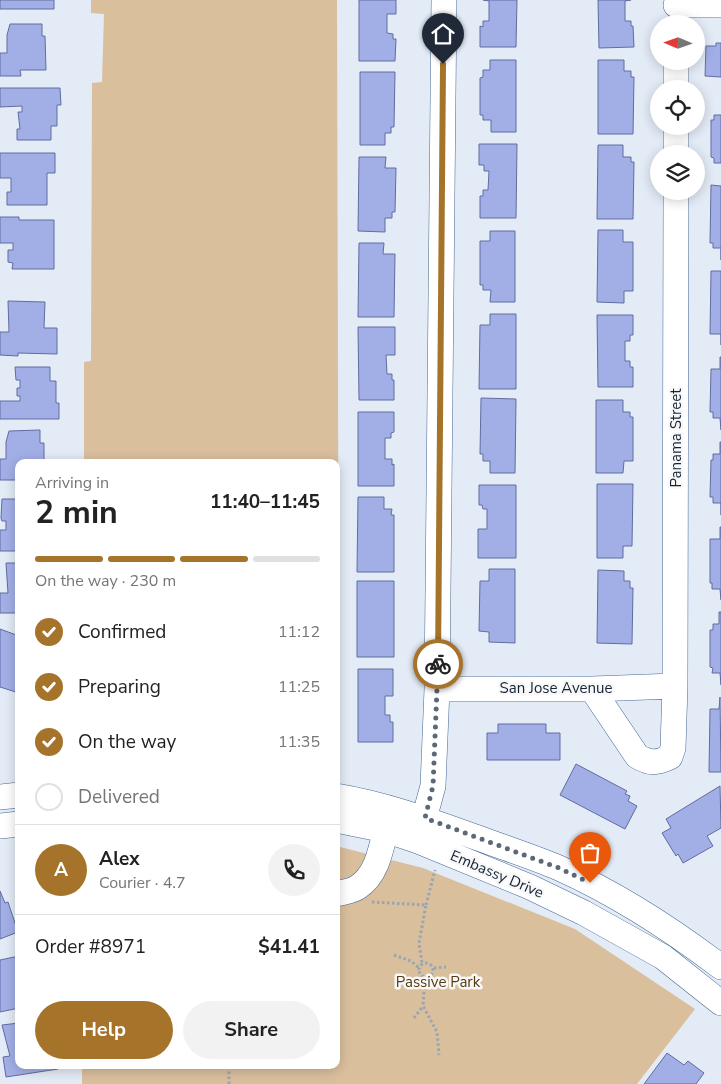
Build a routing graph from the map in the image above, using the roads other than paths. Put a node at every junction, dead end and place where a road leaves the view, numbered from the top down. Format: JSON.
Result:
{"nodes":[{"id":1,"x":444,"y":0,"type":"edge"},
{"id":2,"x":721,"y":5,"type":"edge"},
{"id":3,"x":676,"y":10,"type":"edge"},
{"id":4,"x":676,"y":200,"type":"edge"},
{"id":5,"x":675,"y":686,"type":"junction"},
{"id":6,"x":438,"y":689,"type":"junction"},
{"id":7,"x":592,"y":689,"type":"junction"},
{"id":8,"x":15,"y":796,"type":"edge"},
{"id":9,"x":0,"y":798,"type":"edge"},
{"id":10,"x":340,"y":798,"type":"edge"},
{"id":11,"x":388,"y":819,"type":"junction"},
{"id":12,"x":340,"y":820,"type":"edge"},
{"id":13,"x":15,"y":824,"type":"edge"},
{"id":14,"x":0,"y":826,"type":"edge"},
{"id":15,"x":421,"y":830,"type":"junction"},
{"id":16,"x":340,"y":893,"type":"edge"},
{"id":17,"x":721,"y":967,"type":"edge"},
{"id":18,"x":721,"y":1003,"type":"edge"}],
"edges":[{"from":1,"to":6,"type":"street"},
{"from":2,"to":3,"type":"street"},
{"from":4,"to":5,"type":"street","name":"Panama Street"},
{"from":5,"to":7,"type":"street","name":"San Jose Avenue"},
{"from":5,"to":7,"type":"street","name":"Panama Street"},
{"from":6,"to":7,"type":"street","name":"San Jose Avenue"},
{"from":6,"to":15,"type":"street"},
{"from":8,"to":9,"type":"street"},
{"from":10,"to":11,"type":"street","name":"Embassy Drive"},
{"from":11,"to":12,"type":"street","name":"Embassy Drive"},
{"from":11,"to":15,"type":"street","name":"Embassy Drive"},
{"from":11,"to":16,"type":"street"},
{"from":13,"to":14,"type":"street"},
{"from":15,"to":17,"type":"street","name":"Embassy Drive"},
{"from":15,"to":18,"type":"street","name":"Embassy Drive"}]}
